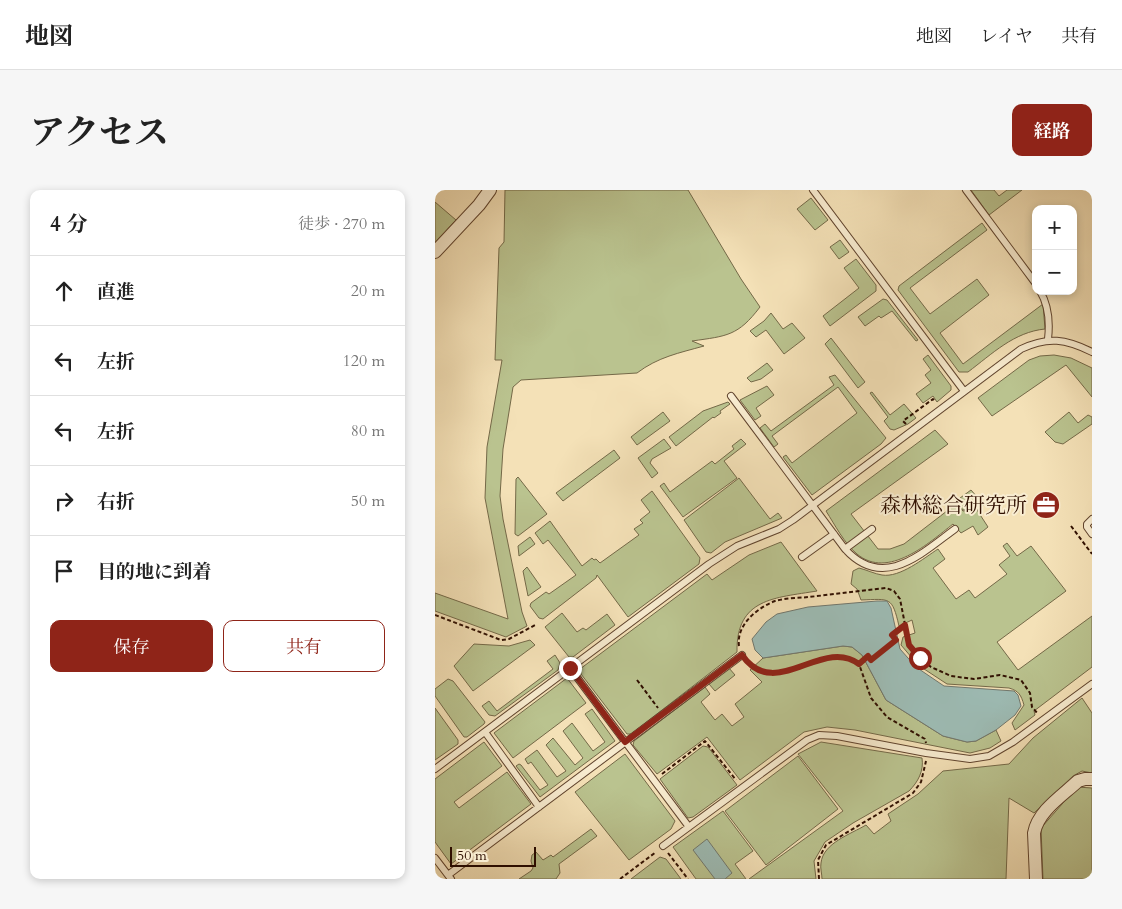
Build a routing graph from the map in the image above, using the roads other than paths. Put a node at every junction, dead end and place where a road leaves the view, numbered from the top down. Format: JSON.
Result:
{"nodes":[{"id":1,"x":490,"y":190,"type":"edge"},
{"id":2,"x":813,"y":190,"type":"edge"},
{"id":3,"x":966,"y":190,"type":"edge"},
{"id":4,"x":435,"y":252,"type":"edge"},
{"id":5,"x":1032,"y":279,"type":"edge"},
{"id":6,"x":1043,"y":295,"type":"edge"},
{"id":7,"x":1049,"y":339,"type":"junction"},
{"id":8,"x":1092,"y":352,"type":"edge"},
{"id":9,"x":964,"y":391,"type":"junction"},
{"id":10,"x":731,"y":396,"type":"dead end"},
{"id":11,"x":813,"y":505,"type":"junction"},
{"id":12,"x":1092,"y":519,"type":"edge"},
{"id":13,"x":872,"y":529,"type":"dead end"},
{"id":14,"x":955,"y":529,"type":"dead end"},
{"id":15,"x":834,"y":534,"type":"junction"},
{"id":16,"x":1092,"y":534,"type":"edge"},
{"id":17,"x":845,"y":549,"type":"junction"},
{"id":18,"x":802,"y":557,"type":"dead end"},
{"id":19,"x":742,"y":655,"type":"road end"},
{"id":20,"x":570,"y":668,"type":"junction"},
{"id":21,"x":1092,"y":684,"type":"edge"},
{"id":22,"x":485,"y":732,"type":"junction"},
{"id":23,"x":625,"y":742,"type":"junction"},
{"id":24,"x":435,"y":769,"type":"edge"},
{"id":25,"x":1092,"y":779,"type":"edge"},
{"id":26,"x":539,"y":807,"type":"junction"},
{"id":27,"x":689,"y":828,"type":"junction"},
{"id":28,"x":663,"y":846,"type":"road end"},
{"id":29,"x":435,"y":858,"type":"edge"},
{"id":30,"x":450,"y":877,"type":"edge"},
{"id":31,"x":1036,"y":879,"type":"edge"}],
"edges":[{"from":1,"to":4,"type":"street"},
{"from":2,"to":9,"type":"lane"},
{"from":3,"to":5,"type":"lane"},
{"from":6,"to":7,"type":"lane"},
{"from":7,"to":8,"type":"lane"},
{"from":7,"to":9,"type":"lane"},
{"from":9,"to":11,"type":"lane"},
{"from":10,"to":11,"type":"lane"},
{"from":11,"to":15,"type":"lane"},
{"from":11,"to":20,"type":"lane"},
{"from":12,"to":16,"type":"lane"},
{"from":13,"to":17,"type":"lane"},
{"from":14,"to":17,"type":"lane"},
{"from":15,"to":17,"type":"lane"},
{"from":15,"to":18,"type":"lane"},
{"from":19,"to":23,"type":"lane"},
{"from":20,"to":22,"type":"lane"},
{"from":20,"to":23,"type":"lane"},
{"from":21,"to":27,"type":"lane"},
{"from":22,"to":24,"type":"lane"},
{"from":22,"to":26,"type":"lane"},
{"from":23,"to":26,"type":"lane"},
{"from":23,"to":27,"type":"lane"},
{"from":25,"to":31,"type":"street"},
{"from":26,"to":30,"type":"lane"},
{"from":27,"to":28,"type":"lane"},
{"from":29,"to":30,"type":"lane"}]}
